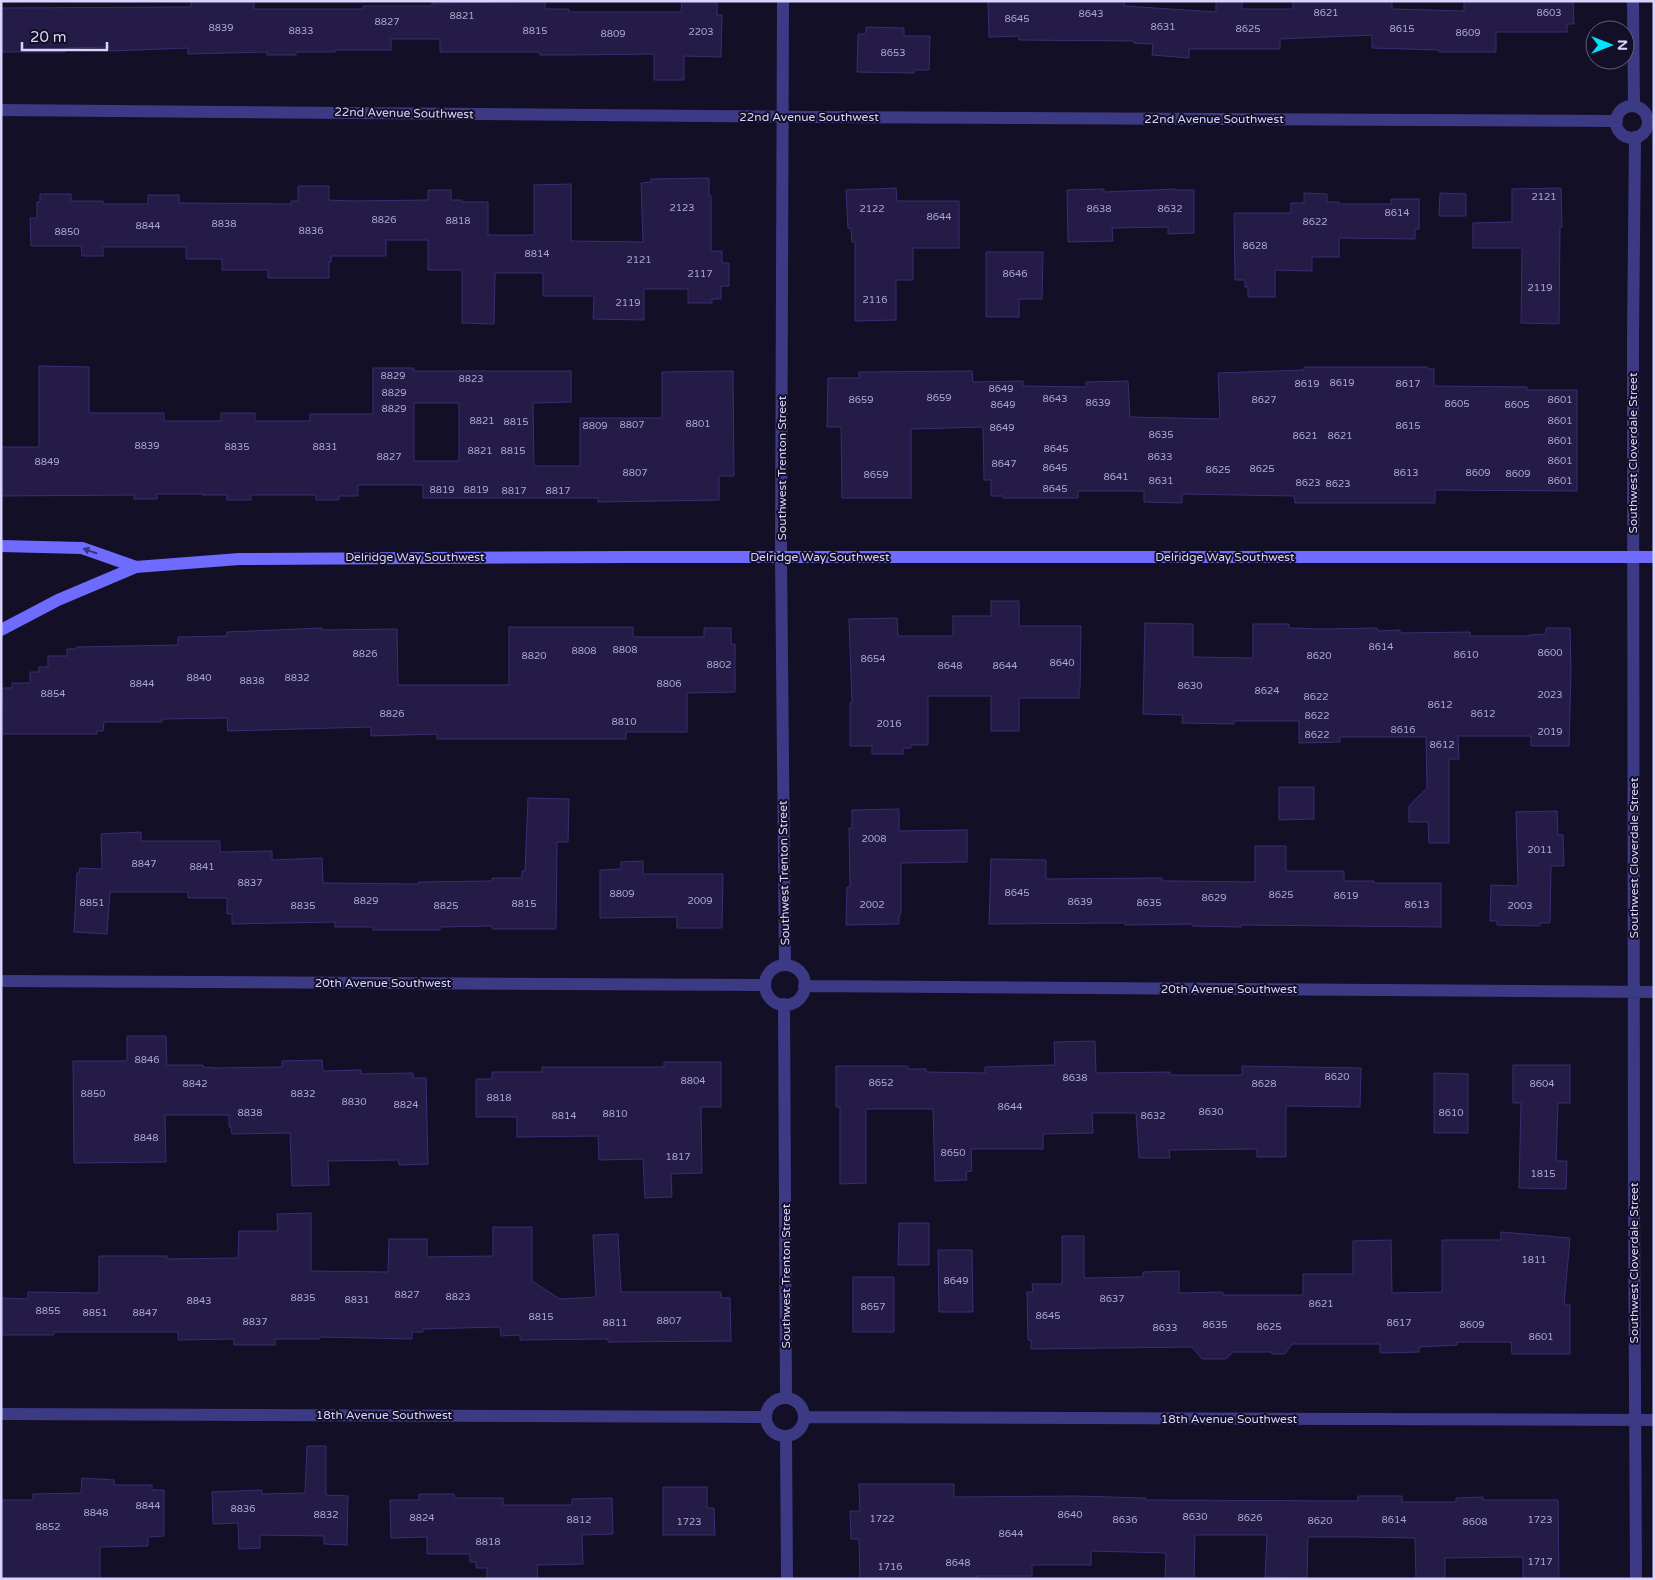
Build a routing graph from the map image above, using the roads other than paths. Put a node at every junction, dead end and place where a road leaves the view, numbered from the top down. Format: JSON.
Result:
{"nodes":[{"id":1,"x":783,"y":1,"type":"edge"},
{"id":2,"x":1633,"y":1,"type":"edge"},
{"id":3,"x":1634,"y":106,"type":"junction"},
{"id":4,"x":1,"y":110,"type":"edge"},
{"id":5,"x":782,"y":117,"type":"junction"},
{"id":6,"x":1617,"y":121,"type":"junction"},
{"id":7,"x":1651,"y":122,"type":"edge"},
{"id":8,"x":1635,"y":138,"type":"junction"},
{"id":9,"x":1,"y":546,"type":"edge"},
{"id":10,"x":782,"y":557,"type":"junction"},
{"id":11,"x":1634,"y":557,"type":"junction"},
{"id":12,"x":1654,"y":557,"type":"edge"},
{"id":13,"x":136,"y":567,"type":"junction"},
{"id":14,"x":1,"y":630,"type":"edge"},
{"id":15,"x":785,"y":965,"type":"junction"},
{"id":16,"x":1,"y":981,"type":"edge"},
{"id":17,"x":765,"y":985,"type":"junction"},
{"id":18,"x":804,"y":986,"type":"junction"},
{"id":19,"x":1634,"y":992,"type":"junction"},
{"id":20,"x":1654,"y":992,"type":"edge"},
{"id":21,"x":784,"y":1004,"type":"junction"},
{"id":22,"x":786,"y":1398,"type":"junction"},
{"id":23,"x":1,"y":1414,"type":"edge"},
{"id":24,"x":766,"y":1417,"type":"junction"},
{"id":25,"x":804,"y":1417,"type":"junction"},
{"id":26,"x":1635,"y":1420,"type":"junction"},
{"id":27,"x":1654,"y":1420,"type":"edge"},
{"id":28,"x":786,"y":1436,"type":"junction"},
{"id":29,"x":787,"y":1579,"type":"edge"},
{"id":30,"x":1636,"y":1579,"type":"edge"}],
"edges":[{"from":1,"to":5,"type":"street","name":"Southwest Trenton Street"},
{"from":2,"to":3,"type":"street"},
{"from":3,"to":6,"type":"street"},
{"from":3,"to":7,"type":"street"},
{"from":4,"to":5,"type":"street","name":"22nd Avenue Southwest"},
{"from":5,"to":6,"type":"street","name":"22nd Avenue Southwest"},
{"from":5,"to":10,"type":"street","name":"Southwest Trenton Street"},
{"from":6,"to":8,"type":"street"},
{"from":7,"to":8,"type":"street"},
{"from":8,"to":11,"type":"street","name":"Southwest Cloverdale Street"},
{"from":13,"to":9,"type":"main road","one_way":true},
{"from":10,"to":11,"type":"main road","name":"Delridge Way Southwest"},
{"from":10,"to":13,"type":"main road","name":"Delridge Way Southwest"},
{"from":10,"to":15,"type":"street","name":"Southwest Trenton Street"},
{"from":11,"to":12,"type":"main road","name":"Delridge Way Southwest"},
{"from":11,"to":19,"type":"street","name":"Southwest Cloverdale Street"},
{"from":13,"to":14,"type":"main road","name":"Delridge Way Southwest"},
{"from":15,"to":17,"type":"street"},
{"from":15,"to":18,"type":"street"},
{"from":16,"to":17,"type":"street","name":"20th Avenue Southwest"},
{"from":17,"to":21,"type":"street"},
{"from":18,"to":19,"type":"street","name":"20th Avenue Southwest"},
{"from":18,"to":21,"type":"street"},
{"from":19,"to":20,"type":"street","name":"20th Avenue Southwest"},
{"from":19,"to":26,"type":"street","name":"Southwest Cloverdale Street"},
{"from":21,"to":22,"type":"street","name":"Southwest Trenton Street"},
{"from":22,"to":24,"type":"street"},
{"from":22,"to":25,"type":"street"},
{"from":23,"to":24,"type":"street","name":"18th Avenue Southwest"},
{"from":24,"to":28,"type":"street"},
{"from":25,"to":26,"type":"street","name":"18th Avenue Southwest"},
{"from":25,"to":28,"type":"street"},
{"from":26,"to":27,"type":"street","name":"18th Avenue Southwest"},
{"from":26,"to":30,"type":"street","name":"Southwest Cloverdale Street"},
{"from":28,"to":29,"type":"street"}]}
